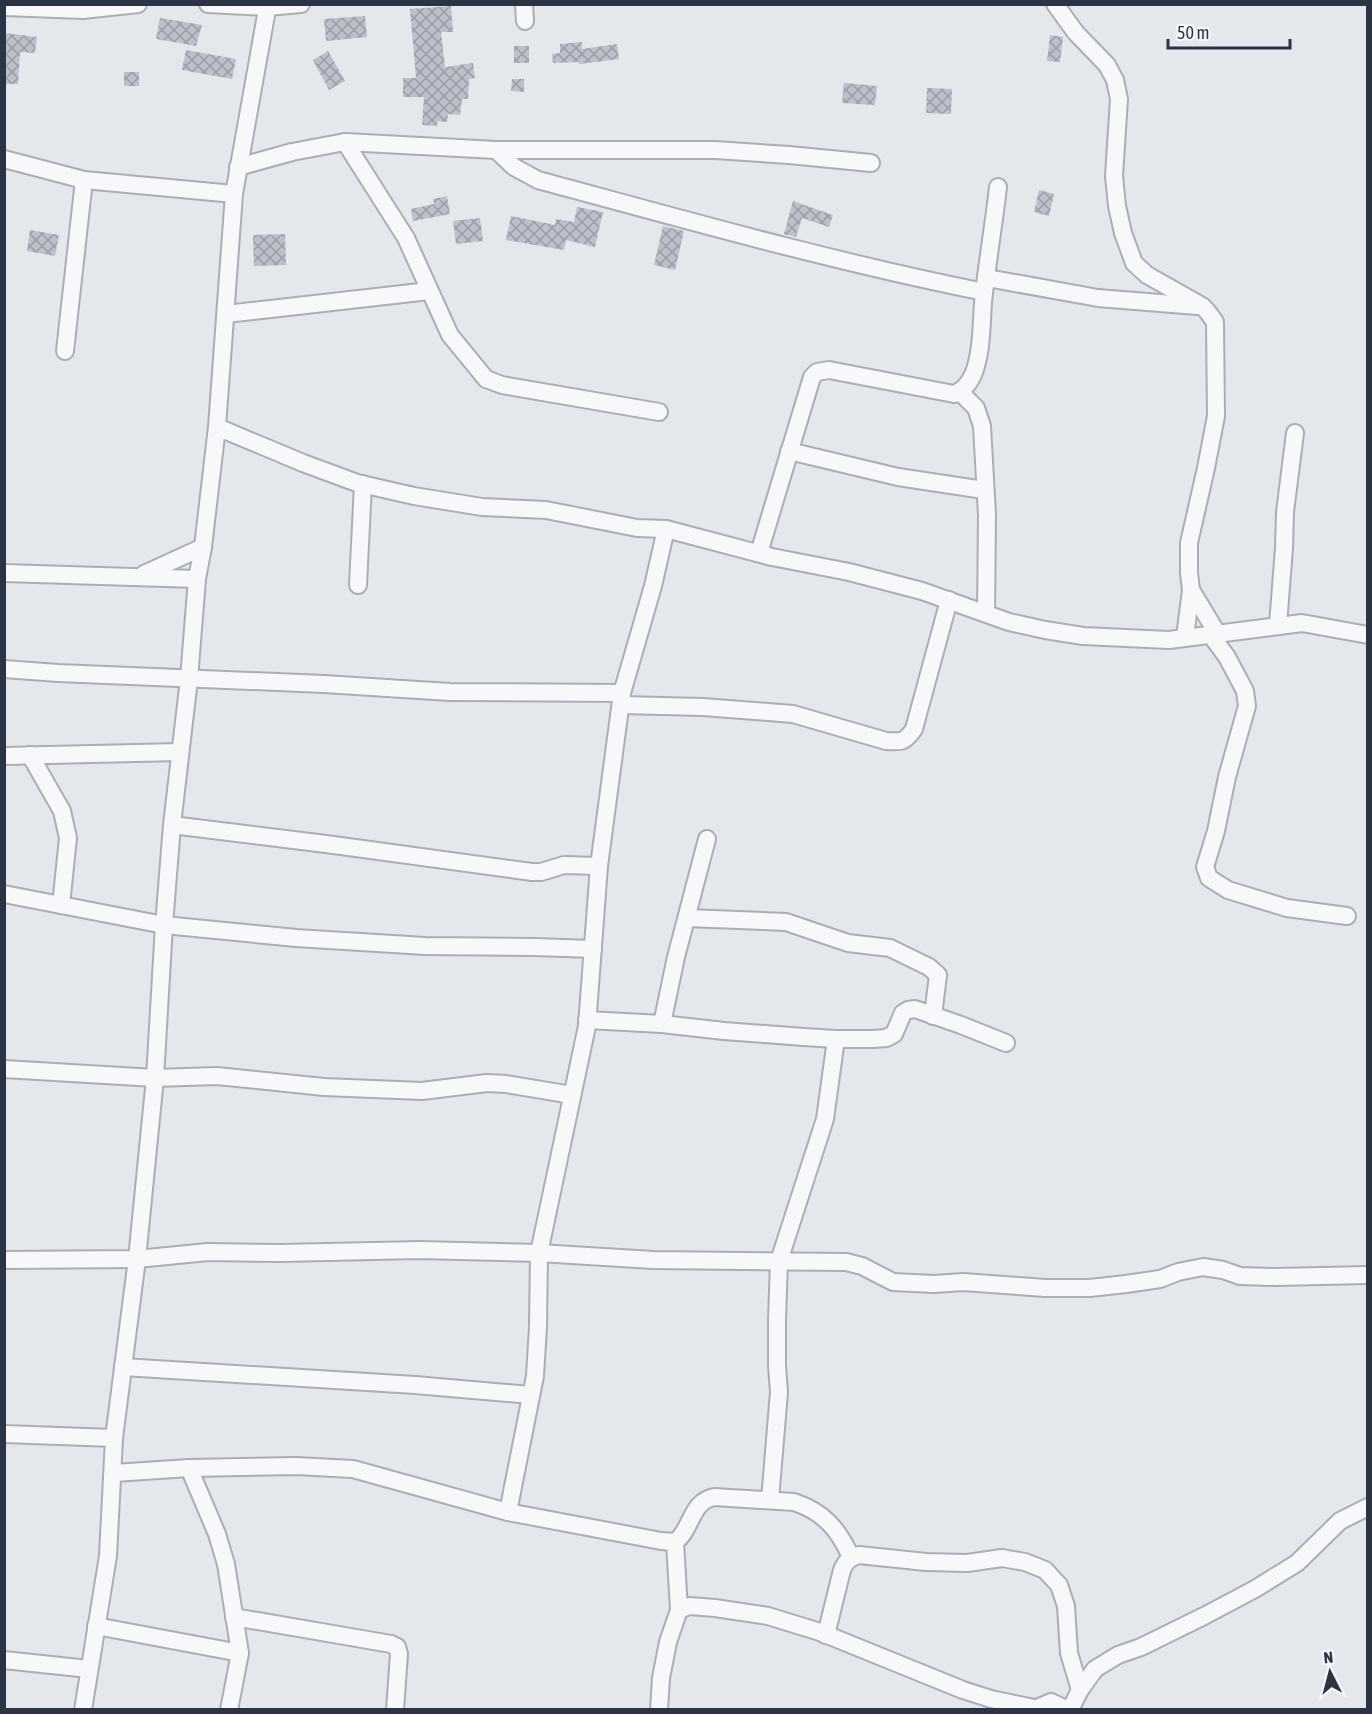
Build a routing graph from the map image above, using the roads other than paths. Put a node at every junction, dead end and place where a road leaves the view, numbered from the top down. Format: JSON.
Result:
{"nodes":[{"id":1,"x":138,"y":4,"type":"edge"},
{"id":2,"x":208,"y":4,"type":"edge"},
{"id":3,"x":301,"y":4,"type":"edge"},
{"id":4,"x":1055,"y":4,"type":"edge"},
{"id":5,"x":268,"y":6,"type":"edge"},
{"id":6,"x":4,"y":7,"type":"edge"},
{"id":7,"x":345,"y":142,"type":"junction"},
{"id":8,"x":496,"y":150,"type":"junction"},
{"id":9,"x":4,"y":159,"type":"edge"},
{"id":10,"x":871,"y":163,"type":"dead end"},
{"id":11,"x":238,"y":167,"type":"junction"},
{"id":12,"x":84,"y":180,"type":"junction"},
{"id":13,"x":998,"y":187,"type":"dead end"},
{"id":14,"x":234,"y":194,"type":"junction"},
{"id":15,"x":986,"y":285,"type":"junction"},
{"id":16,"x":429,"y":291,"type":"junction"},
{"id":17,"x":1202,"y":306,"type":"junction"},
{"id":18,"x":226,"y":314,"type":"junction"},
{"id":19,"x":64,"y":351,"type":"dead end"},
{"id":20,"x":960,"y":392,"type":"junction"},
{"id":21,"x":659,"y":412,"type":"dead end"},
{"id":22,"x":217,"y":427,"type":"junction"},
{"id":23,"x":1295,"y":433,"type":"dead end"},
{"id":24,"x":789,"y":451,"type":"junction"},
{"id":25,"x":363,"y":484,"type":"junction"},
{"id":26,"x":984,"y":490,"type":"junction"},
{"id":27,"x":666,"y":529,"type":"junction"},
{"id":28,"x":203,"y":548,"type":"junction"},
{"id":29,"x":759,"y":553,"type":"junction"},
{"id":30,"x":4,"y":573,"type":"edge"},
{"id":31,"x":139,"y":576,"type":"junction"},
{"id":32,"x":197,"y":579,"type":"junction"},
{"id":33,"x":358,"y":585,"type":"dead end"},
{"id":34,"x":1191,"y":590,"type":"junction"},
{"id":35,"x":949,"y":600,"type":"junction"},
{"id":36,"x":986,"y":613,"type":"junction"},
{"id":37,"x":1278,"y":625,"type":"junction"},
{"id":38,"x":1214,"y":633,"type":"junction"},
{"id":39,"x":1368,"y":635,"type":"edge"},
{"id":40,"x":1185,"y":637,"type":"junction"},
{"id":41,"x":4,"y":669,"type":"edge"},
{"id":42,"x":189,"y":679,"type":"junction"},
{"id":43,"x":621,"y":699,"type":"junction"},
{"id":44,"x":180,"y":752,"type":"junction"},
{"id":45,"x":30,"y":755,"type":"junction"},
{"id":46,"x":4,"y":756,"type":"edge"},
{"id":47,"x":172,"y":825,"type":"junction"},
{"id":48,"x":707,"y":839,"type":"dead end"},
{"id":49,"x":599,"y":866,"type":"junction"},
{"id":50,"x":4,"y":894,"type":"edge"},
{"id":51,"x":61,"y":906,"type":"junction"},
{"id":52,"x":1347,"y":916,"type":"dead end"},
{"id":53,"x":687,"y":918,"type":"junction"},
{"id":54,"x":164,"y":925,"type":"junction"},
{"id":55,"x":593,"y":949,"type":"junction"},
{"id":56,"x":933,"y":1016,"type":"junction"},
{"id":57,"x":587,"y":1020,"type":"junction"},
{"id":58,"x":662,"y":1024,"type":"junction"},
{"id":59,"x":836,"y":1040,"type":"junction"},
{"id":60,"x":1006,"y":1043,"type":"dead end"},
{"id":61,"x":4,"y":1069,"type":"edge"},
{"id":62,"x":155,"y":1078,"type":"junction"},
{"id":63,"x":572,"y":1095,"type":"junction"},
{"id":64,"x":539,"y":1253,"type":"junction"},
{"id":65,"x":137,"y":1259,"type":"junction"},
{"id":66,"x":4,"y":1260,"type":"edge"},
{"id":67,"x":779,"y":1261,"type":"junction"},
{"id":68,"x":1368,"y":1275,"type":"edge"},
{"id":69,"x":123,"y":1368,"type":"junction"},
{"id":70,"x":531,"y":1395,"type":"junction"},
{"id":71,"x":4,"y":1434,"type":"edge"},
{"id":72,"x":114,"y":1438,"type":"junction"},
{"id":73,"x":189,"y":1468,"type":"junction"},
{"id":74,"x":114,"y":1473,"type":"junction"},
{"id":75,"x":770,"y":1500,"type":"junction"},
{"id":76,"x":1368,"y":1506,"type":"edge"},
{"id":77,"x":508,"y":1512,"type":"junction"},
{"id":78,"x":675,"y":1542,"type":"junction"},
{"id":79,"x":851,"y":1557,"type":"junction"},
{"id":80,"x":679,"y":1610,"type":"junction"},
{"id":81,"x":234,"y":1617,"type":"junction"},
{"id":82,"x":96,"y":1626,"type":"junction"},
{"id":83,"x":826,"y":1635,"type":"junction"},
{"id":84,"x":240,"y":1653,"type":"junction"},
{"id":85,"x":4,"y":1660,"type":"edge"},
{"id":86,"x":89,"y":1669,"type":"junction"},
{"id":87,"x":1080,"y":1690,"type":"junction"},
{"id":88,"x":1033,"y":1709,"type":"edge"},
{"id":89,"x":83,"y":1710,"type":"edge"},
{"id":90,"x":229,"y":1710,"type":"edge"},
{"id":91,"x":395,"y":1710,"type":"edge"},
{"id":92,"x":659,"y":1710,"type":"edge"},
{"id":93,"x":1069,"y":1710,"type":"edge"}],
"edges":[{"from":1,"to":6,"type":"street"},
{"from":2,"to":5,"type":"street"},
{"from":3,"to":5,"type":"street"},
{"from":4,"to":17,"type":"street"},
{"from":5,"to":11,"type":"street"},
{"from":7,"to":8,"type":"street"},
{"from":7,"to":11,"type":"street"},
{"from":7,"to":16,"type":"street"},
{"from":8,"to":10,"type":"street"},
{"from":8,"to":15,"type":"street"},
{"from":9,"to":12,"type":"street"},
{"from":11,"to":14,"type":"street"},
{"from":12,"to":14,"type":"street"},
{"from":12,"to":19,"type":"street"},
{"from":13,"to":15,"type":"street"},
{"from":14,"to":18,"type":"street"},
{"from":15,"to":17,"type":"street"},
{"from":15,"to":20,"type":"street"},
{"from":16,"to":18,"type":"street"},
{"from":16,"to":21,"type":"street"},
{"from":17,"to":34,"type":"street"},
{"from":18,"to":22,"type":"street"},
{"from":20,"to":24,"type":"street"},
{"from":20,"to":26,"type":"street"},
{"from":22,"to":25,"type":"street"},
{"from":22,"to":28,"type":"street"},
{"from":23,"to":37,"type":"street"},
{"from":24,"to":26,"type":"street"},
{"from":24,"to":29,"type":"street"},
{"from":25,"to":27,"type":"street"},
{"from":25,"to":33,"type":"street"},
{"from":26,"to":36,"type":"street"},
{"from":27,"to":29,"type":"street"},
{"from":27,"to":43,"type":"street"},
{"from":28,"to":31,"type":"street"},
{"from":28,"to":32,"type":"street"},
{"from":29,"to":35,"type":"street"},
{"from":30,"to":31,"type":"street"},
{"from":31,"to":32,"type":"street"},
{"from":32,"to":42,"type":"street"},
{"from":34,"to":38,"type":"street"},
{"from":34,"to":40,"type":"street"},
{"from":35,"to":36,"type":"street"},
{"from":35,"to":43,"type":"street"},
{"from":36,"to":40,"type":"street"},
{"from":37,"to":38,"type":"street"},
{"from":37,"to":39,"type":"street"},
{"from":38,"to":40,"type":"street"},
{"from":38,"to":52,"type":"street"},
{"from":41,"to":42,"type":"street"},
{"from":42,"to":43,"type":"street"},
{"from":42,"to":44,"type":"street"},
{"from":43,"to":49,"type":"street"},
{"from":44,"to":45,"type":"street"},
{"from":44,"to":47,"type":"street"},
{"from":45,"to":46,"type":"street"},
{"from":45,"to":51,"type":"street"},
{"from":47,"to":49,"type":"street"},
{"from":47,"to":54,"type":"street"},
{"from":48,"to":53,"type":"street"},
{"from":49,"to":55,"type":"street"},
{"from":50,"to":51,"type":"street"},
{"from":51,"to":54,"type":"street"},
{"from":53,"to":56,"type":"street"},
{"from":53,"to":58,"type":"street"},
{"from":54,"to":55,"type":"street"},
{"from":54,"to":62,"type":"street"},
{"from":55,"to":57,"type":"street"},
{"from":56,"to":59,"type":"street"},
{"from":56,"to":60,"type":"street"},
{"from":57,"to":58,"type":"street"},
{"from":57,"to":63,"type":"street"},
{"from":58,"to":59,"type":"street"},
{"from":59,"to":67,"type":"street"},
{"from":61,"to":62,"type":"street"},
{"from":62,"to":63,"type":"street"},
{"from":62,"to":65,"type":"street"},
{"from":63,"to":64,"type":"street"},
{"from":64,"to":65,"type":"street"},
{"from":64,"to":67,"type":"street"},
{"from":64,"to":70,"type":"street"},
{"from":65,"to":66,"type":"street"},
{"from":65,"to":69,"type":"street"},
{"from":67,"to":68,"type":"street"},
{"from":67,"to":75,"type":"street"},
{"from":69,"to":70,"type":"street"},
{"from":69,"to":72,"type":"street"},
{"from":70,"to":77,"type":"street"},
{"from":71,"to":72,"type":"street"},
{"from":72,"to":74,"type":"street"},
{"from":73,"to":74,"type":"street"},
{"from":73,"to":77,"type":"street"},
{"from":73,"to":81,"type":"street"},
{"from":74,"to":82,"type":"street"},
{"from":75,"to":78,"type":"street"},
{"from":75,"to":79,"type":"street"},
{"from":76,"to":87,"type":"street"},
{"from":77,"to":78,"type":"street"},
{"from":78,"to":80,"type":"street"},
{"from":79,"to":83,"type":"street"},
{"from":79,"to":87,"type":"street"},
{"from":80,"to":83,"type":"street"},
{"from":80,"to":92,"type":"street"},
{"from":81,"to":84,"type":"street"},
{"from":81,"to":91,"type":"street"},
{"from":82,"to":84,"type":"street"},
{"from":82,"to":86,"type":"street"},
{"from":83,"to":88,"type":"street"},
{"from":84,"to":90,"type":"street"},
{"from":85,"to":86,"type":"street"},
{"from":86,"to":89,"type":"street"},
{"from":87,"to":93,"type":"street"},
{"from":88,"to":93,"type":"street"}]}
